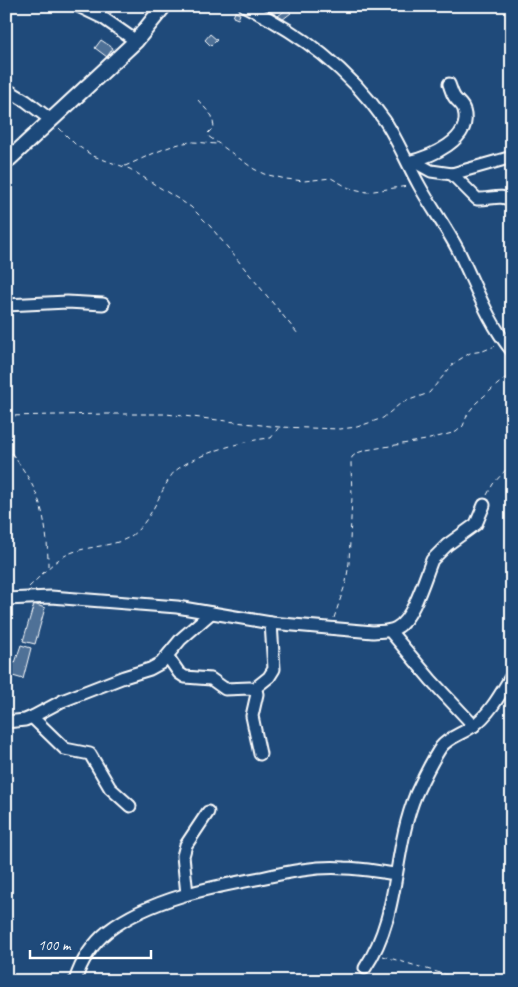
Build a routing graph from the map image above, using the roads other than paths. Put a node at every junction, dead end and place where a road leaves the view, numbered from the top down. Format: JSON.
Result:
{"nodes":[{"id":1,"x":78,"y":6,"type":"edge"},
{"id":2,"x":164,"y":6,"type":"edge"},
{"id":3,"x":245,"y":6,"type":"edge"},
{"id":4,"x":136,"y":42,"type":"junction"},
{"id":5,"x":449,"y":84,"type":"dead end"},
{"id":6,"x":6,"y":89,"type":"edge"},
{"id":7,"x":51,"y":120,"type":"junction"},
{"id":8,"x":512,"y":157,"type":"edge"},
{"id":9,"x":6,"y":162,"type":"edge"},
{"id":10,"x":410,"y":162,"type":"junction"},
{"id":11,"x":452,"y":174,"type":"junction"},
{"id":12,"x":512,"y":202,"type":"edge"},
{"id":13,"x":6,"y":304,"type":"edge"},
{"id":14,"x":103,"y":304,"type":"dead end"},
{"id":15,"x":512,"y":350,"type":"edge"},
{"id":16,"x":484,"y":505,"type":"road end"},
{"id":17,"x":12,"y":598,"type":"edge"},
{"id":18,"x":6,"y":609,"type":"edge"},
{"id":19,"x":211,"y":613,"type":"junction"},
{"id":20,"x":270,"y":623,"type":"junction"},
{"id":21,"x":390,"y":631,"type":"junction"},
{"id":22,"x":168,"y":657,"type":"junction"},
{"id":23,"x":512,"y":675,"type":"edge"},
{"id":24,"x":254,"y":689,"type":"junction"},
{"id":25,"x":32,"y":717,"type":"junction"},
{"id":26,"x":6,"y":722,"type":"edge"},
{"id":27,"x":474,"y":726,"type":"junction"},
{"id":28,"x":260,"y":754,"type":"dead end"},
{"id":29,"x":130,"y":806,"type":"dead end"},
{"id":30,"x":208,"y":812,"type":"dead end"},
{"id":31,"x":396,"y":874,"type":"junction"},
{"id":32,"x":187,"y":894,"type":"junction"},
{"id":33,"x":365,"y":968,"type":"dead end"},
{"id":34,"x":74,"y":981,"type":"edge"}],
"edges":[{"from":1,"to":4,"type":"street"},
{"from":2,"to":4,"type":"main road"},
{"from":3,"to":10,"type":"street"},
{"from":4,"to":7,"type":"main road"},
{"from":5,"to":10,"type":"street"},
{"from":6,"to":7,"type":"street"},
{"from":7,"to":9,"type":"main road"},
{"from":8,"to":11,"type":"street"},
{"from":10,"to":11,"type":"street"},
{"from":10,"to":15,"type":"street"},
{"from":11,"to":12,"type":"street"},
{"from":13,"to":14,"type":"street"},
{"from":16,"to":21,"type":"street"},
{"from":17,"to":18,"type":"street"},
{"from":17,"to":19,"type":"street"},
{"from":19,"to":20,"type":"street"},
{"from":19,"to":22,"type":"street"},
{"from":20,"to":21,"type":"street"},
{"from":20,"to":24,"type":"street"},
{"from":21,"to":27,"type":"street"},
{"from":22,"to":24,"type":"street"},
{"from":22,"to":25,"type":"street"},
{"from":23,"to":27,"type":"street"},
{"from":24,"to":28,"type":"street"},
{"from":25,"to":26,"type":"street"},
{"from":25,"to":29,"type":"street"},
{"from":27,"to":31,"type":"street"},
{"from":30,"to":32,"type":"street"},
{"from":31,"to":32,"type":"street"},
{"from":31,"to":33,"type":"street"},
{"from":32,"to":34,"type":"street"}]}
